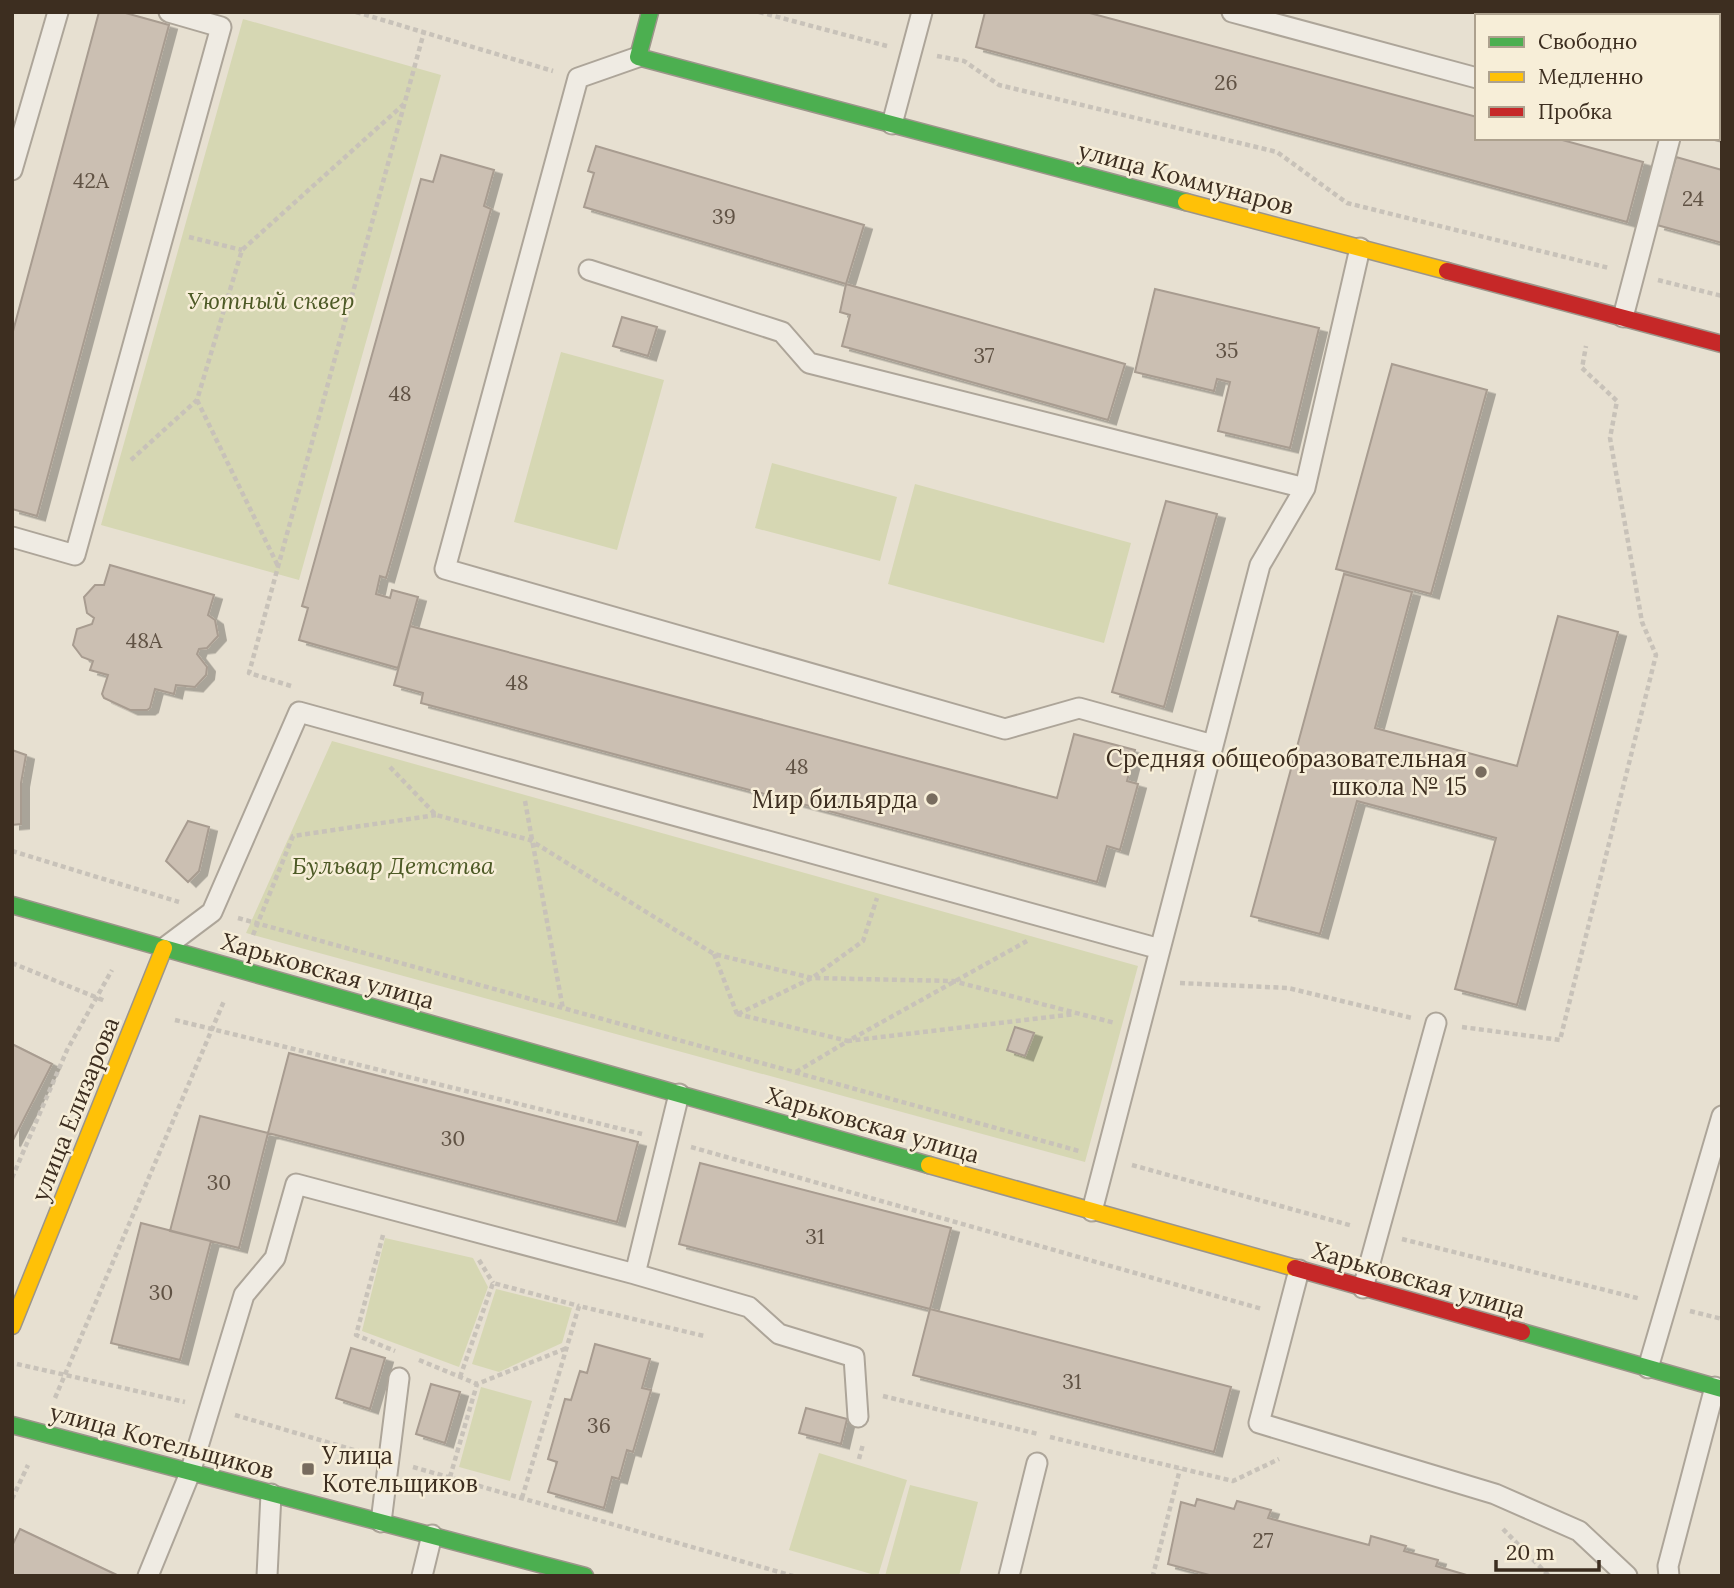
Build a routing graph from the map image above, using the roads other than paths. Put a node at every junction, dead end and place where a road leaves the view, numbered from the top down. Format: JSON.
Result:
{"nodes":[{"id":1,"x":58,"y":12,"type":"edge"},
{"id":2,"x":169,"y":12,"type":"edge"},
{"id":3,"x":650,"y":12,"type":"edge"},
{"id":4,"x":922,"y":12,"type":"edge"},
{"id":5,"x":1232,"y":12,"type":"edge"},
{"id":6,"x":1275,"y":18,"type":"edge"},
{"id":7,"x":638,"y":57,"type":"junction"},
{"id":8,"x":1475,"y":77,"type":"edge"},
{"id":9,"x":892,"y":124,"type":"junction"},
{"id":10,"x":1669,"y":140,"type":"edge"},
{"id":11,"x":12,"y":170,"type":"edge"},
{"id":12,"x":1360,"y":248,"type":"junction"},
{"id":13,"x":589,"y":270,"type":"dead end"},
{"id":14,"x":1623,"y":317,"type":"junction"},
{"id":15,"x":1722,"y":344,"type":"edge"},
{"id":16,"x":1305,"y":488,"type":"junction"},
{"id":17,"x":12,"y":537,"type":"edge"},
{"id":18,"x":1213,"y":745,"type":"junction"},
{"id":19,"x":12,"y":905,"type":"edge"},
{"id":20,"x":164,"y":948,"type":"junction"},
{"id":21,"x":1160,"y":949,"type":"junction"},
{"id":22,"x":1436,"y":1023,"type":"road end"},
{"id":23,"x":679,"y":1094,"type":"junction"},
{"id":24,"x":1722,"y":1116,"type":"edge"},
{"id":25,"x":1092,"y":1211,"type":"junction"},
{"id":26,"x":1299,"y":1270,"type":"junction"},
{"id":27,"x":635,"y":1273,"type":"junction"},
{"id":28,"x":1363,"y":1288,"type":"junction"},
{"id":29,"x":12,"y":1326,"type":"edge"},
{"id":30,"x":1648,"y":1368,"type":"junction"},
{"id":31,"x":399,"y":1378,"type":"dead end"},
{"id":32,"x":1718,"y":1388,"type":"edge"},
{"id":33,"x":858,"y":1417,"type":"dead end"},
{"id":34,"x":12,"y":1424,"type":"edge"},
{"id":35,"x":1037,"y":1463,"type":"dead end"},
{"id":36,"x":190,"y":1473,"type":"junction"},
{"id":37,"x":271,"y":1494,"type":"junction"},
{"id":38,"x":381,"y":1522,"type":"junction"},
{"id":39,"x":432,"y":1535,"type":"junction"},
{"id":40,"x":148,"y":1576,"type":"edge"},
{"id":41,"x":267,"y":1576,"type":"edge"},
{"id":42,"x":422,"y":1576,"type":"edge"},
{"id":43,"x":585,"y":1576,"type":"edge"},
{"id":44,"x":1009,"y":1576,"type":"edge"},
{"id":45,"x":1627,"y":1576,"type":"edge"},
{"id":46,"x":1669,"y":1576,"type":"edge"}],
"edges":[{"from":1,"to":11,"type":"lane"},
{"from":2,"to":17,"type":"lane"},
{"from":3,"to":7,"type":"street"},
{"from":4,"to":9,"type":"lane"},
{"from":5,"to":6,"type":"lane"},
{"from":6,"to":8,"type":"lane"},
{"from":7,"to":9,"type":"street","name":"улица Коммунаров"},
{"from":7,"to":18,"type":"lane"},
{"from":9,"to":12,"type":"street","name":"улица Коммунаров"},
{"from":10,"to":14,"type":"lane"},
{"from":12,"to":14,"type":"street","name":"улица Коммунаров"},
{"from":12,"to":16,"type":"lane"},
{"from":13,"to":16,"type":"lane"},
{"from":14,"to":15,"type":"street","name":"улица Коммунаров"},
{"from":16,"to":18,"type":"lane"},
{"from":18,"to":21,"type":"lane"},
{"from":19,"to":20,"type":"street","name":"Харьковская улица"},
{"from":20,"to":21,"type":"lane"},
{"from":20,"to":23,"type":"street","name":"Харьковская улица"},
{"from":20,"to":29,"type":"street","name":"улица Елизарова"},
{"from":21,"to":25,"type":"lane"},
{"from":22,"to":28,"type":"lane"},
{"from":23,"to":25,"type":"street","name":"Харьковская улица"},
{"from":23,"to":27,"type":"lane"},
{"from":24,"to":30,"type":"lane"},
{"from":25,"to":26,"type":"street","name":"Харьковская улица"},
{"from":26,"to":28,"type":"street","name":"Харьковская улица"},
{"from":26,"to":45,"type":"lane"},
{"from":27,"to":33,"type":"lane"},
{"from":27,"to":36,"type":"lane"},
{"from":28,"to":30,"type":"street","name":"Харьковская улица"},
{"from":30,"to":32,"type":"street","name":"Харьковская улица"},
{"from":31,"to":38,"type":"lane"},
{"from":32,"to":46,"type":"lane"},
{"from":34,"to":36,"type":"street","name":"улица Котельщиков"},
{"from":35,"to":44,"type":"lane"},
{"from":36,"to":37,"type":"street","name":"улица Котельщиков"},
{"from":36,"to":40,"type":"lane"},
{"from":37,"to":38,"type":"street","name":"улица Котельщиков"},
{"from":37,"to":41,"type":"lane"},
{"from":38,"to":39,"type":"street","name":"улица Котельщиков"},
{"from":39,"to":42,"type":"lane"},
{"from":39,"to":43,"type":"street","name":"улица Котельщиков"}]}
